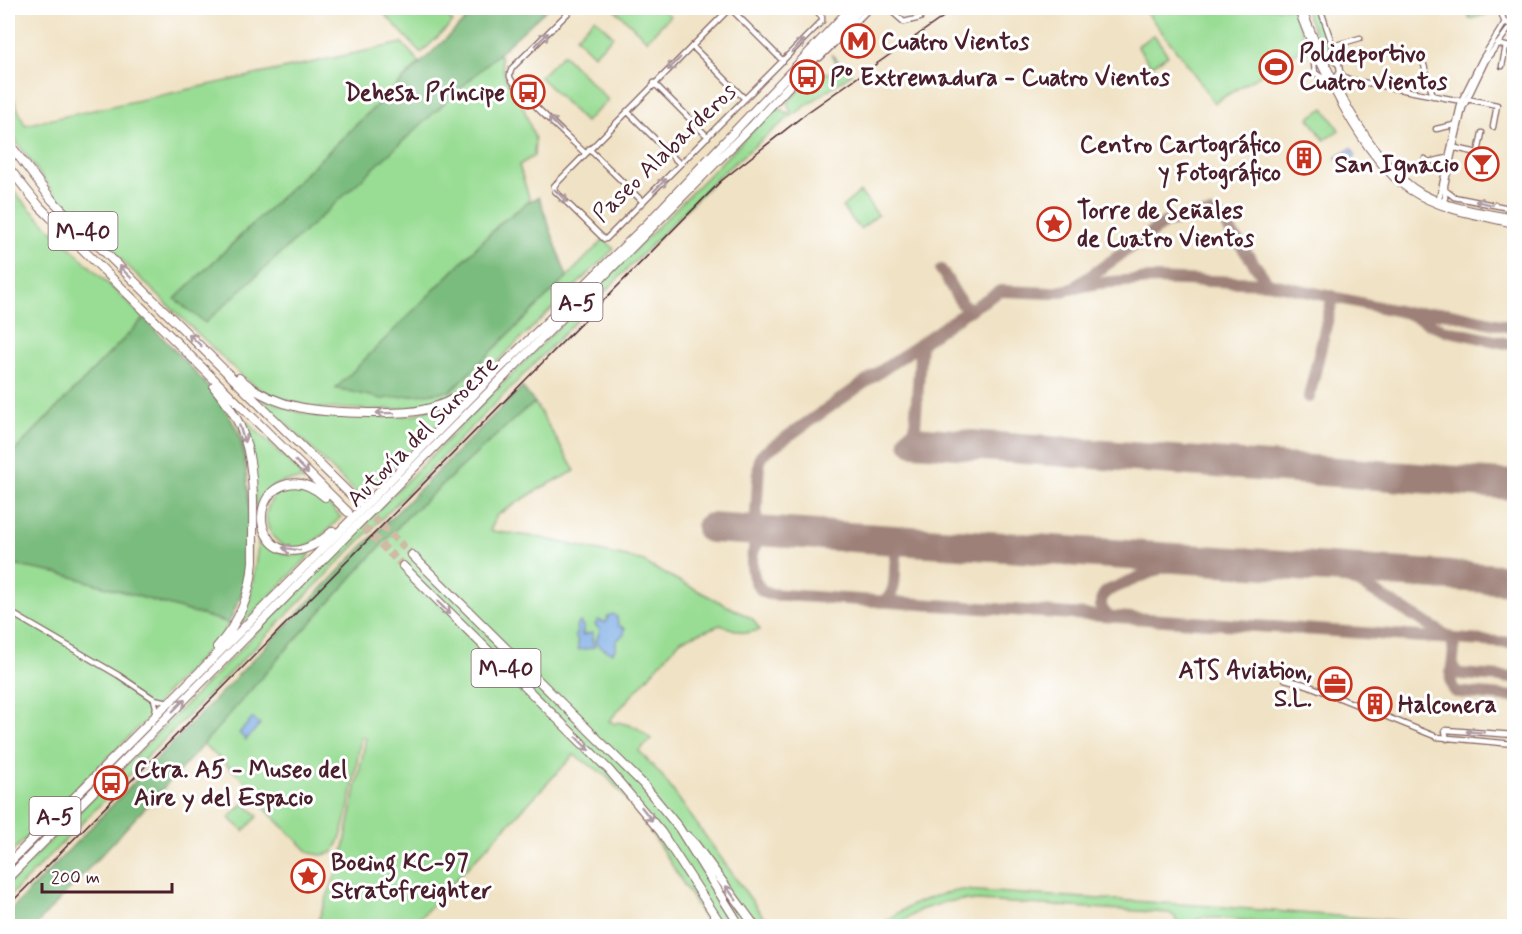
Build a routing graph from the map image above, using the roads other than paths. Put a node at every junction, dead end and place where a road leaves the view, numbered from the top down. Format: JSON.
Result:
{"nodes":[{"id":1,"x":573,"y":8,"type":"edge"},
{"id":2,"x":730,"y":8,"type":"edge"},
{"id":3,"x":814,"y":8,"type":"edge"},
{"id":4,"x":846,"y":8,"type":"edge"},
{"id":5,"x":851,"y":8,"type":"edge"},
{"id":6,"x":861,"y":8,"type":"edge"},
{"id":7,"x":870,"y":8,"type":"edge"},
{"id":8,"x":888,"y":8,"type":"edge"},
{"id":9,"x":1297,"y":8,"type":"edge"},
{"id":10,"x":1302,"y":8,"type":"edge"},
{"id":11,"x":1320,"y":8,"type":"edge"},
{"id":12,"x":1502,"y":8,"type":"edge"},
{"id":13,"x":920,"y":18,"type":"dead end"},
{"id":14,"x":1505,"y":22,"type":"junction"},
{"id":15,"x":1513,"y":26,"type":"edge"},
{"id":16,"x":822,"y":37,"type":"junction"},
{"id":17,"x":1360,"y":38,"type":"dead end"},
{"id":18,"x":1495,"y":44,"type":"junction"},
{"id":19,"x":692,"y":46,"type":"junction"},
{"id":20,"x":1506,"y":46,"type":"junction"},
{"id":21,"x":1333,"y":48,"type":"junction"},
{"id":22,"x":1515,"y":48,"type":"edge"},
{"id":23,"x":1324,"y":58,"type":"junction"},
{"id":24,"x":783,"y":61,"type":"junction"},
{"id":25,"x":1339,"y":65,"type":"junction"},
{"id":26,"x":1424,"y":65,"type":"dead end"},
{"id":27,"x":1502,"y":66,"type":"dead end"},
{"id":28,"x":1340,"y":72,"type":"junction"},
{"id":29,"x":1332,"y":80,"type":"junction"},
{"id":30,"x":1343,"y":80,"type":"junction"},
{"id":31,"x":1351,"y":80,"type":"junction"},
{"id":32,"x":654,"y":83,"type":"junction"},
{"id":33,"x":1340,"y":88,"type":"junction"},
{"id":34,"x":1433,"y":96,"type":"junction"},
{"id":35,"x":745,"y":99,"type":"junction"},
{"id":36,"x":1464,"y":100,"type":"junction"},
{"id":37,"x":769,"y":107,"type":"junction"},
{"id":38,"x":627,"y":111,"type":"junction"},
{"id":39,"x":1454,"y":124,"type":"junction"},
{"id":40,"x":1493,"y":127,"type":"dead end"},
{"id":41,"x":1436,"y":129,"type":"dead end"},
{"id":42,"x":1482,"y":133,"type":"dead end"},
{"id":43,"x":708,"y":136,"type":"junction"},
{"id":44,"x":8,"y":142,"type":"edge"},
{"id":45,"x":1452,"y":147,"type":"junction"},
{"id":46,"x":587,"y":151,"type":"junction"},
{"id":47,"x":1449,"y":158,"type":"junction"},
{"id":48,"x":1425,"y":159,"type":"dead end"},
{"id":49,"x":680,"y":164,"type":"junction"},
{"id":50,"x":8,"y":167,"type":"edge"},
{"id":51,"x":1445,"y":190,"type":"junction"},
{"id":52,"x":1515,"y":195,"type":"edge"},
{"id":53,"x":1454,"y":197,"type":"junction"},
{"id":54,"x":1443,"y":201,"type":"junction"},
{"id":55,"x":643,"y":202,"type":"junction"},
{"id":56,"x":1513,"y":209,"type":"edge"},
{"id":57,"x":1515,"y":218,"type":"edge"},
{"id":58,"x":1515,"y":224,"type":"edge"},
{"id":59,"x":170,"y":338,"type":"junction"},
{"id":60,"x":223,"y":367,"type":"junction"},
{"id":61,"x":496,"y":372,"type":"junction"},
{"id":62,"x":416,"y":453,"type":"junction"},
{"id":63,"x":358,"y":502,"type":"tunnel mouth"},
{"id":64,"x":412,"y":555,"type":"tunnel mouth"},
{"id":65,"x":403,"y":566,"type":"tunnel mouth"},
{"id":66,"x":8,"y":611,"type":"edge"},
{"id":67,"x":1285,"y":679,"type":"dead end"},
{"id":68,"x":180,"y":690,"type":"junction"},
{"id":69,"x":154,"y":699,"type":"junction"},
{"id":70,"x":169,"y":702,"type":"junction"},
{"id":71,"x":154,"y":718,"type":"junction"},
{"id":72,"x":1445,"y":731,"type":"junction"},
{"id":73,"x":1515,"y":735,"type":"edge"},
{"id":74,"x":1437,"y":737,"type":"junction"},
{"id":75,"x":1447,"y":739,"type":"junction"},
{"id":76,"x":1515,"y":744,"type":"edge"},
{"id":77,"x":679,"y":828,"type":"junction"},
{"id":78,"x":8,"y":864,"type":"edge"},
{"id":79,"x":8,"y":878,"type":"edge"},
{"id":80,"x":722,"y":927,"type":"edge"},
{"id":81,"x":740,"y":927,"type":"edge"},
{"id":82,"x":755,"y":927,"type":"edge"}],
"edges":[{"from":46,"to":1,"type":"street","one_way":true},
{"from":2,"to":19,"type":"street"},
{"from":2,"to":24,"type":"street"},
{"from":24,"to":3,"type":"street","name":"Paseo Alabarderos","one_way":true},
{"from":4,"to":16,"type":"highway"},
{"from":5,"to":16,"type":"highway","name":"Autovía del Suroeste","number":"A-5"},
{"from":6,"to":37,"type":"highway","name":"Autovía del Suroeste","number":"A-5"},
{"from":7,"to":37,"type":"street"},
{"from":8,"to":13,"type":"street"},
{"from":9,"to":23,"type":"main road"},
{"from":10,"to":23,"type":"main road"},
{"from":11,"to":21,"type":"street"},
{"from":12,"to":14,"type":"street"},
{"from":14,"to":15,"type":"street"},
{"from":14,"to":18,"type":"street"},
{"from":15,"to":18,"type":"street"},
{"from":16,"to":61,"type":"highway","name":"Autovía del Suroeste","number":"A-5"},
{"from":17,"to":21,"type":"street"},
{"from":18,"to":20,"type":"street"},
{"from":18,"to":36,"type":"street"},
{"from":19,"to":32,"type":"street","one_way":true},
{"from":19,"to":35,"type":"street"},
{"from":20,"to":22,"type":"street"},
{"from":20,"to":27,"type":"street"},
{"from":21,"to":23,"type":"street"},
{"from":21,"to":25,"type":"street"},
{"from":23,"to":25,"type":"street"},
{"from":23,"to":29,"type":"main road"},
{"from":23,"to":29,"type":"street"},
{"from":24,"to":35,"type":"street","name":"Paseo Alabarderos"},
{"from":25,"to":28,"type":"street"},
{"from":26,"to":34,"type":"street"},
{"from":28,"to":29,"type":"street"},
{"from":28,"to":31,"type":"street"},
{"from":29,"to":30,"type":"street"},
{"from":29,"to":33,"type":"main road"},
{"from":29,"to":54,"type":"main road"},
{"from":30,"to":31,"type":"street"},
{"from":30,"to":33,"type":"street"},
{"from":31,"to":34,"type":"street"},
{"from":32,"to":38,"type":"street"},
{"from":32,"to":43,"type":"street"},
{"from":33,"to":54,"type":"main road"},
{"from":34,"to":36,"type":"street"},
{"from":35,"to":43,"type":"street","name":"Paseo Alabarderos"},
{"from":36,"to":39,"type":"street"},
{"from":36,"to":40,"type":"street"},
{"from":36,"to":45,"type":"street"},
{"from":79,"to":37,"type":"highway","name":"Autovía del Suroeste","number":"A-5","one_way":true},
{"from":38,"to":46,"type":"street"},
{"from":38,"to":49,"type":"street"},
{"from":39,"to":41,"type":"street"},
{"from":39,"to":45,"type":"street"},
{"from":42,"to":45,"type":"street"},
{"from":43,"to":49,"type":"street","name":"Paseo Alabarderos"},
{"from":60,"to":44,"type":"highway","number":"M-40","one_way":true},
{"from":45,"to":47,"type":"street"},
{"from":46,"to":55,"type":"street"},
{"from":46,"to":55,"type":"street","name":"Paseo Alabarderos","one_way":true},
{"from":47,"to":48,"type":"street"},
{"from":47,"to":51,"type":"street"},
{"from":47,"to":54,"type":"street"},
{"from":55,"to":49,"type":"street","name":"Paseo Alabarderos","one_way":true},
{"from":50,"to":59,"type":"highway","number":"M-40"},
{"from":51,"to":53,"type":"street"},
{"from":51,"to":54,"type":"street"},
{"from":52,"to":56,"type":"street"},
{"from":53,"to":54,"type":"street"},
{"from":56,"to":53,"type":"street","one_way":true},
{"from":54,"to":57,"type":"main road"},
{"from":54,"to":58,"type":"main road"},
{"from":59,"to":62,"type":"highway","number":"M-40"},
{"from":59,"to":68,"type":"highway","one_way":true},
{"from":61,"to":60,"type":"highway","one_way":true},
{"from":60,"to":63,"type":"highway","number":"M-40"},
{"from":61,"to":62,"type":"highway","name":"Autovía del Suroeste","number":"A-5"},
{"from":62,"to":68,"type":"highway","name":"Autovía del Suroeste","number":"A-5"},
{"from":64,"to":77,"type":"highway","number":"M-40"},
{"from":65,"to":80,"type":"highway","number":"M-40","one_way":true},
{"from":66,"to":69,"type":"street"},
{"from":67,"to":74,"type":"street"},
{"from":68,"to":70,"type":"highway","name":"Autovía del Suroeste","number":"A-5"},
{"from":69,"to":70,"type":"street"},
{"from":69,"to":71,"type":"street"},
{"from":70,"to":71,"type":"highway","name":"Autovía del Suroeste","number":"A-5"},
{"from":71,"to":78,"type":"highway","name":"Autovía del Suroeste","number":"A-5"},
{"from":73,"to":72,"type":"street","one_way":true},
{"from":72,"to":74,"type":"street"},
{"from":72,"to":75,"type":"street"},
{"from":74,"to":75,"type":"street"},
{"from":75,"to":76,"type":"street"},
{"from":77,"to":81,"type":"highway","number":"M-40"},
{"from":82,"to":77,"type":"highway","one_way":true}]}
